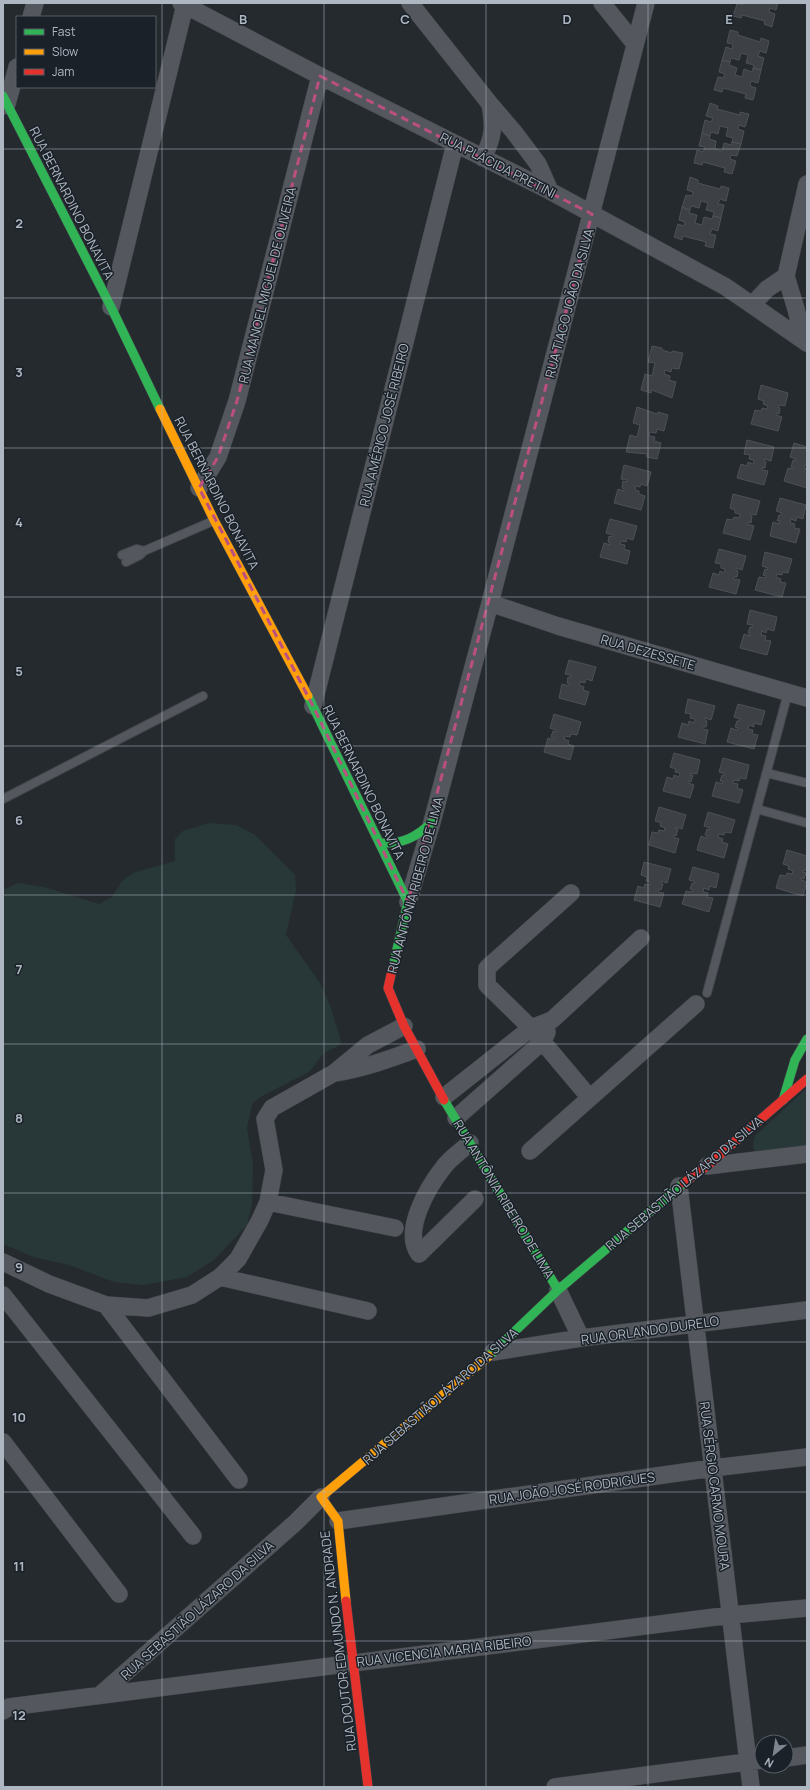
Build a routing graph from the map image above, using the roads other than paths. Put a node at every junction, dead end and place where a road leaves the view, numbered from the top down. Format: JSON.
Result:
{"nodes":[{"id":1,"x":35,"y":3,"type":"edge"},
{"id":2,"x":410,"y":3,"type":"edge"},
{"id":3,"x":602,"y":3,"type":"edge"},
{"id":4,"x":646,"y":3,"type":"edge"},
{"id":5,"x":183,"y":4,"type":"edge"},
{"id":6,"x":31,"y":16,"type":"edge"},
{"id":7,"x":635,"y":44,"type":"junction"},
{"id":8,"x":16,"y":70,"type":"edge"},
{"id":9,"x":320,"y":76,"type":"junction"},
{"id":10,"x":4,"y":102,"type":"edge"},
{"id":11,"x":490,"y":104,"type":"junction"},
{"id":12,"x":455,"y":144,"type":"junction"},
{"id":13,"x":483,"y":158,"type":"junction"},
{"id":14,"x":807,"y":184,"type":"edge"},
{"id":15,"x":550,"y":191,"type":"junction"},
{"id":16,"x":592,"y":214,"type":"junction"},
{"id":17,"x":786,"y":276,"type":"junction"},
{"id":18,"x":752,"y":305,"type":"junction"},
{"id":19,"x":111,"y":307,"type":"junction"},
{"id":20,"x":805,"y":341,"type":"edge"},
{"id":21,"x":199,"y":488,"type":"junction"},
{"id":22,"x":214,"y":520,"type":"junction"},
{"id":23,"x":124,"y":558,"type":"dead end"},
{"id":24,"x":490,"y":603,"type":"junction"},
{"id":25,"x":788,"y":693,"type":"junction"},
{"id":26,"x":203,"y":696,"type":"dead end"},
{"id":27,"x":807,"y":698,"type":"edge"},
{"id":28,"x":313,"y":706,"type":"junction"},
{"id":29,"x":767,"y":773,"type":"junction"},
{"id":30,"x":807,"y":783,"type":"edge"},
{"id":31,"x":3,"y":799,"type":"edge"},
{"id":32,"x":757,"y":809,"type":"junction"},
{"id":33,"x":432,"y":822,"type":"junction"},
{"id":34,"x":807,"y":823,"type":"edge"},
{"id":35,"x":380,"y":843,"type":"junction"},
{"id":36,"x":571,"y":892,"type":"dead end"},
{"id":37,"x":408,"y":902,"type":"junction"},
{"id":38,"x":642,"y":938,"type":"dead end"},
{"id":39,"x":702,"y":998,"type":"joint"},
{"id":40,"x":552,"y":1020,"type":"junction"},
{"id":41,"x":404,"y":1026,"type":"junction"},
{"id":42,"x":531,"y":1028,"type":"junction"},
{"id":43,"x":807,"y":1039,"type":"edge"},
{"id":44,"x":543,"y":1041,"type":"junction"},
{"id":45,"x":417,"y":1049,"type":"junction"},
{"id":46,"x":334,"y":1073,"type":"junction"},
{"id":47,"x":807,"y":1079,"type":"edge"},
{"id":48,"x":444,"y":1097,"type":"junction"},
{"id":49,"x":590,"y":1098,"type":"junction"},
{"id":50,"x":783,"y":1100,"type":"junction"},
{"id":51,"x":456,"y":1118,"type":"junction"},
{"id":52,"x":470,"y":1142,"type":"junction"},
{"id":53,"x":530,"y":1151,"type":"dead end"},
{"id":54,"x":807,"y":1154,"type":"edge"},
{"id":55,"x":707,"y":1166,"type":"junction"},
{"id":56,"x":679,"y":1186,"type":"junction"},
{"id":57,"x":475,"y":1199,"type":"dead end"},
{"id":58,"x":268,"y":1202,"type":"junction"},
{"id":59,"x":394,"y":1228,"type":"dead end"},
{"id":60,"x":3,"y":1262,"type":"edge"},
{"id":61,"x":220,"y":1277,"type":"junction"},
{"id":62,"x":558,"y":1290,"type":"junction"},
{"id":63,"x":3,"y":1295,"type":"edge"},
{"id":64,"x":106,"y":1304,"type":"junction"},
{"id":65,"x":807,"y":1310,"type":"edge"},
{"id":66,"x":368,"y":1311,"type":"dead end"},
{"id":67,"x":695,"y":1323,"type":"junction"},
{"id":68,"x":581,"y":1338,"type":"junction"},
{"id":69,"x":493,"y":1352,"type":"junction"},
{"id":70,"x":3,"y":1442,"type":"edge"},
{"id":71,"x":807,"y":1457,"type":"edge"},
{"id":72,"x":713,"y":1468,"type":"junction"},
{"id":73,"x":239,"y":1480,"type":"dead end"},
{"id":74,"x":321,"y":1497,"type":"junction"},
{"id":75,"x":338,"y":1521,"type":"junction"},
{"id":76,"x":193,"y":1536,"type":"dead end"},
{"id":77,"x":119,"y":1594,"type":"dead end"},
{"id":78,"x":807,"y":1608,"type":"edge"},
{"id":79,"x":731,"y":1615,"type":"junction"},
{"id":80,"x":353,"y":1663,"type":"junction"},
{"id":81,"x":100,"y":1695,"type":"junction"},
{"id":82,"x":6,"y":1709,"type":"edge"},
{"id":83,"x":754,"y":1755,"type":"edge"},
{"id":84,"x":807,"y":1755,"type":"edge"},
{"id":85,"x":794,"y":1757,"type":"edge"},
{"id":86,"x":754,"y":1761,"type":"edge"},
{"id":87,"x":754,"y":1768,"type":"edge"},
{"id":88,"x":368,"y":1787,"type":"edge"},
{"id":89,"x":555,"y":1787,"type":"edge"},
{"id":90,"x":751,"y":1787,"type":"edge"}],
"edges":[{"from":1,"to":6,"type":"street"},
{"from":2,"to":11,"type":"street"},
{"from":3,"to":7,"type":"street"},
{"from":4,"to":7,"type":"street","name":"RUA TIAGO JOÃO DA SILVA"},
{"from":5,"to":9,"type":"street","name":"RUA PLÁCIDA PRETINI"},
{"from":5,"to":19,"type":"street"},
{"from":7,"to":16,"type":"street","name":"RUA TIAGO JOÃO DA SILVA"},
{"from":8,"to":10,"type":"street"},
{"from":9,"to":12,"type":"street","name":"RUA PLÁCIDA PRETINI"},
{"from":9,"to":21,"type":"street","name":"RUA MANOEL MIGUEL DE OLIVEIRA"},
{"from":10,"to":19,"type":"street","name":"RUA BERNARDINO BONAVITA"},
{"from":11,"to":13,"type":"street"},
{"from":11,"to":15,"type":"street"},
{"from":12,"to":13,"type":"street","name":"RUA PLÁCIDA PRETINI"},
{"from":12,"to":28,"type":"street","name":"RUA AMÉRICO JOSÉ RIBEIRO"},
{"from":13,"to":15,"type":"street","name":"RUA PLÁCIDA PRETINI"},
{"from":14,"to":17,"type":"street"},
{"from":15,"to":16,"type":"street","name":"RUA PLÁCIDA PRETINI"},
{"from":16,"to":18,"type":"street","name":"RUA PLÁCIDA PRETINI"},
{"from":16,"to":24,"type":"street","name":"RUA TIAGO JOÃO DA SILVA"},
{"from":17,"to":18,"type":"street"},
{"from":17,"to":20,"type":"street"},
{"from":18,"to":20,"type":"street","name":"RUA PLÁCIDA PRETINI"},
{"from":19,"to":21,"type":"street","name":"RUA BERNARDINO BONAVITA"},
{"from":21,"to":22,"type":"street","name":"RUA BERNARDINO BONAVITA"},
{"from":22,"to":23,"type":"lane"},
{"from":22,"to":28,"type":"street","name":"RUA BERNARDINO BONAVITA"},
{"from":24,"to":25,"type":"street","name":"RUA DEZESSETE"},
{"from":24,"to":33,"type":"street","name":"RUA ANTÔNIA RIBEIRO DE LIMA"},
{"from":25,"to":27,"type":"street","name":"RUA DEZESSETE"},
{"from":25,"to":29,"type":"lane"},
{"from":26,"to":31,"type":"lane"},
{"from":28,"to":35,"type":"street","name":"RUA BERNARDINO BONAVITA"},
{"from":29,"to":30,"type":"lane"},
{"from":29,"to":32,"type":"lane"},
{"from":32,"to":34,"type":"lane"},
{"from":32,"to":39,"type":"lane"},
{"from":33,"to":35,"type":"street"},
{"from":33,"to":37,"type":"street","name":"RUA ANTÔNIA RIBEIRO DE LIMA"},
{"from":35,"to":37,"type":"street","name":"RUA BERNARDINO BONAVITA"},
{"from":36,"to":42,"type":"street"},
{"from":37,"to":41,"type":"street","name":"RUA ANTÔNIA RIBEIRO DE LIMA"},
{"from":38,"to":40,"type":"street"},
{"from":39,"to":49,"type":"street"},
{"from":40,"to":42,"type":"street"},
{"from":40,"to":44,"type":"street"},
{"from":41,"to":45,"type":"street","name":"RUA ANTÔNIA RIBEIRO DE LIMA"},
{"from":41,"to":46,"type":"street"},
{"from":42,"to":44,"type":"street"},
{"from":42,"to":48,"type":"street"},
{"from":43,"to":50,"type":"street"},
{"from":44,"to":49,"type":"street"},
{"from":44,"to":51,"type":"street"},
{"from":45,"to":46,"type":"street"},
{"from":45,"to":48,"type":"street","name":"RUA ANTÔNIA RIBEIRO DE LIMA"},
{"from":46,"to":58,"type":"street"},
{"from":47,"to":50,"type":"street","name":"RUA SEBASTIÃO LÁZARO DA SILVA"},
{"from":48,"to":51,"type":"street","name":"RUA ANTÔNIA RIBEIRO DE LIMA"},
{"from":49,"to":53,"type":"street"},
{"from":50,"to":55,"type":"street","name":"RUA SEBASTIÃO LÁZARO DA SILVA"},
{"from":51,"to":52,"type":"street","name":"RUA ANTÔNIA RIBEIRO DE LIMA"},
{"from":52,"to":57,"type":"street"},
{"from":52,"to":62,"type":"street","name":"RUA ANTÔNIA RIBEIRO DE LIMA"},
{"from":54,"to":55,"type":"street"},
{"from":55,"to":56,"type":"street","name":"RUA SEBASTIÃO LÁZARO DA SILVA"},
{"from":56,"to":62,"type":"street","name":"RUA SEBASTIÃO LÁZARO DA SILVA"},
{"from":56,"to":67,"type":"street","name":"RUA SÉRGIO CARMO MOURA"},
{"from":58,"to":59,"type":"street"},
{"from":58,"to":61,"type":"street"},
{"from":60,"to":64,"type":"street"},
{"from":61,"to":64,"type":"street"},
{"from":61,"to":66,"type":"street"},
{"from":62,"to":68,"type":"street","name":"RUA ANTÔNIA RIBEIRO DE LIMA"},
{"from":62,"to":69,"type":"street","name":"RUA SEBASTIÃO LÁZARO DA SILVA"},
{"from":63,"to":76,"type":"street"},
{"from":64,"to":73,"type":"street"},
{"from":65,"to":67,"type":"street","name":"RUA ORLANDO DURELO"},
{"from":67,"to":68,"type":"street","name":"RUA ORLANDO DURELO"},
{"from":67,"to":72,"type":"street","name":"RUA SÉRGIO CARMO MOURA"},
{"from":68,"to":69,"type":"street","name":"RUA ORLANDO DURELO"},
{"from":69,"to":74,"type":"street","name":"RUA SEBASTIÃO LÁZARO DA SILVA"},
{"from":70,"to":77,"type":"street"},
{"from":71,"to":72,"type":"street","name":"RUA JOÃO JOSÉ RODRIGUES"},
{"from":72,"to":75,"type":"street","name":"RUA JOÃO JOSÉ RODRIGUES"},
{"from":72,"to":79,"type":"street","name":"RUA SÉRGIO CARMO MOURA"},
{"from":74,"to":75,"type":"street","name":"RUA DOUTOR EDMUNDO N. ANDRADE"},
{"from":74,"to":81,"type":"street","name":"RUA SEBASTIÃO LÁZARO DA SILVA"},
{"from":75,"to":80,"type":"street","name":"RUA DOUTOR EDMUNDO N. ANDRADE"},
{"from":78,"to":79,"type":"street","name":"RUA VICENCIA MARIA RIBEIRO"},
{"from":79,"to":80,"type":"street","name":"RUA VICENCIA MARIA RIBEIRO"},
{"from":79,"to":83,"type":"street","name":"RUA SÉRGIO CARMO MOURA"},
{"from":80,"to":81,"type":"street","name":"RUA VICENCIA MARIA RIBEIRO"},
{"from":80,"to":88,"type":"street","name":"RUA DOUTOR EDMUNDO N. ANDRADE"},
{"from":81,"to":82,"type":"street","name":"RUA VICENCIA MARIA RIBEIRO"},
{"from":84,"to":85,"type":"street"},
{"from":86,"to":89,"type":"street"},
{"from":87,"to":90,"type":"street","name":"RUA SÉRGIO CARMO MOURA"}]}
